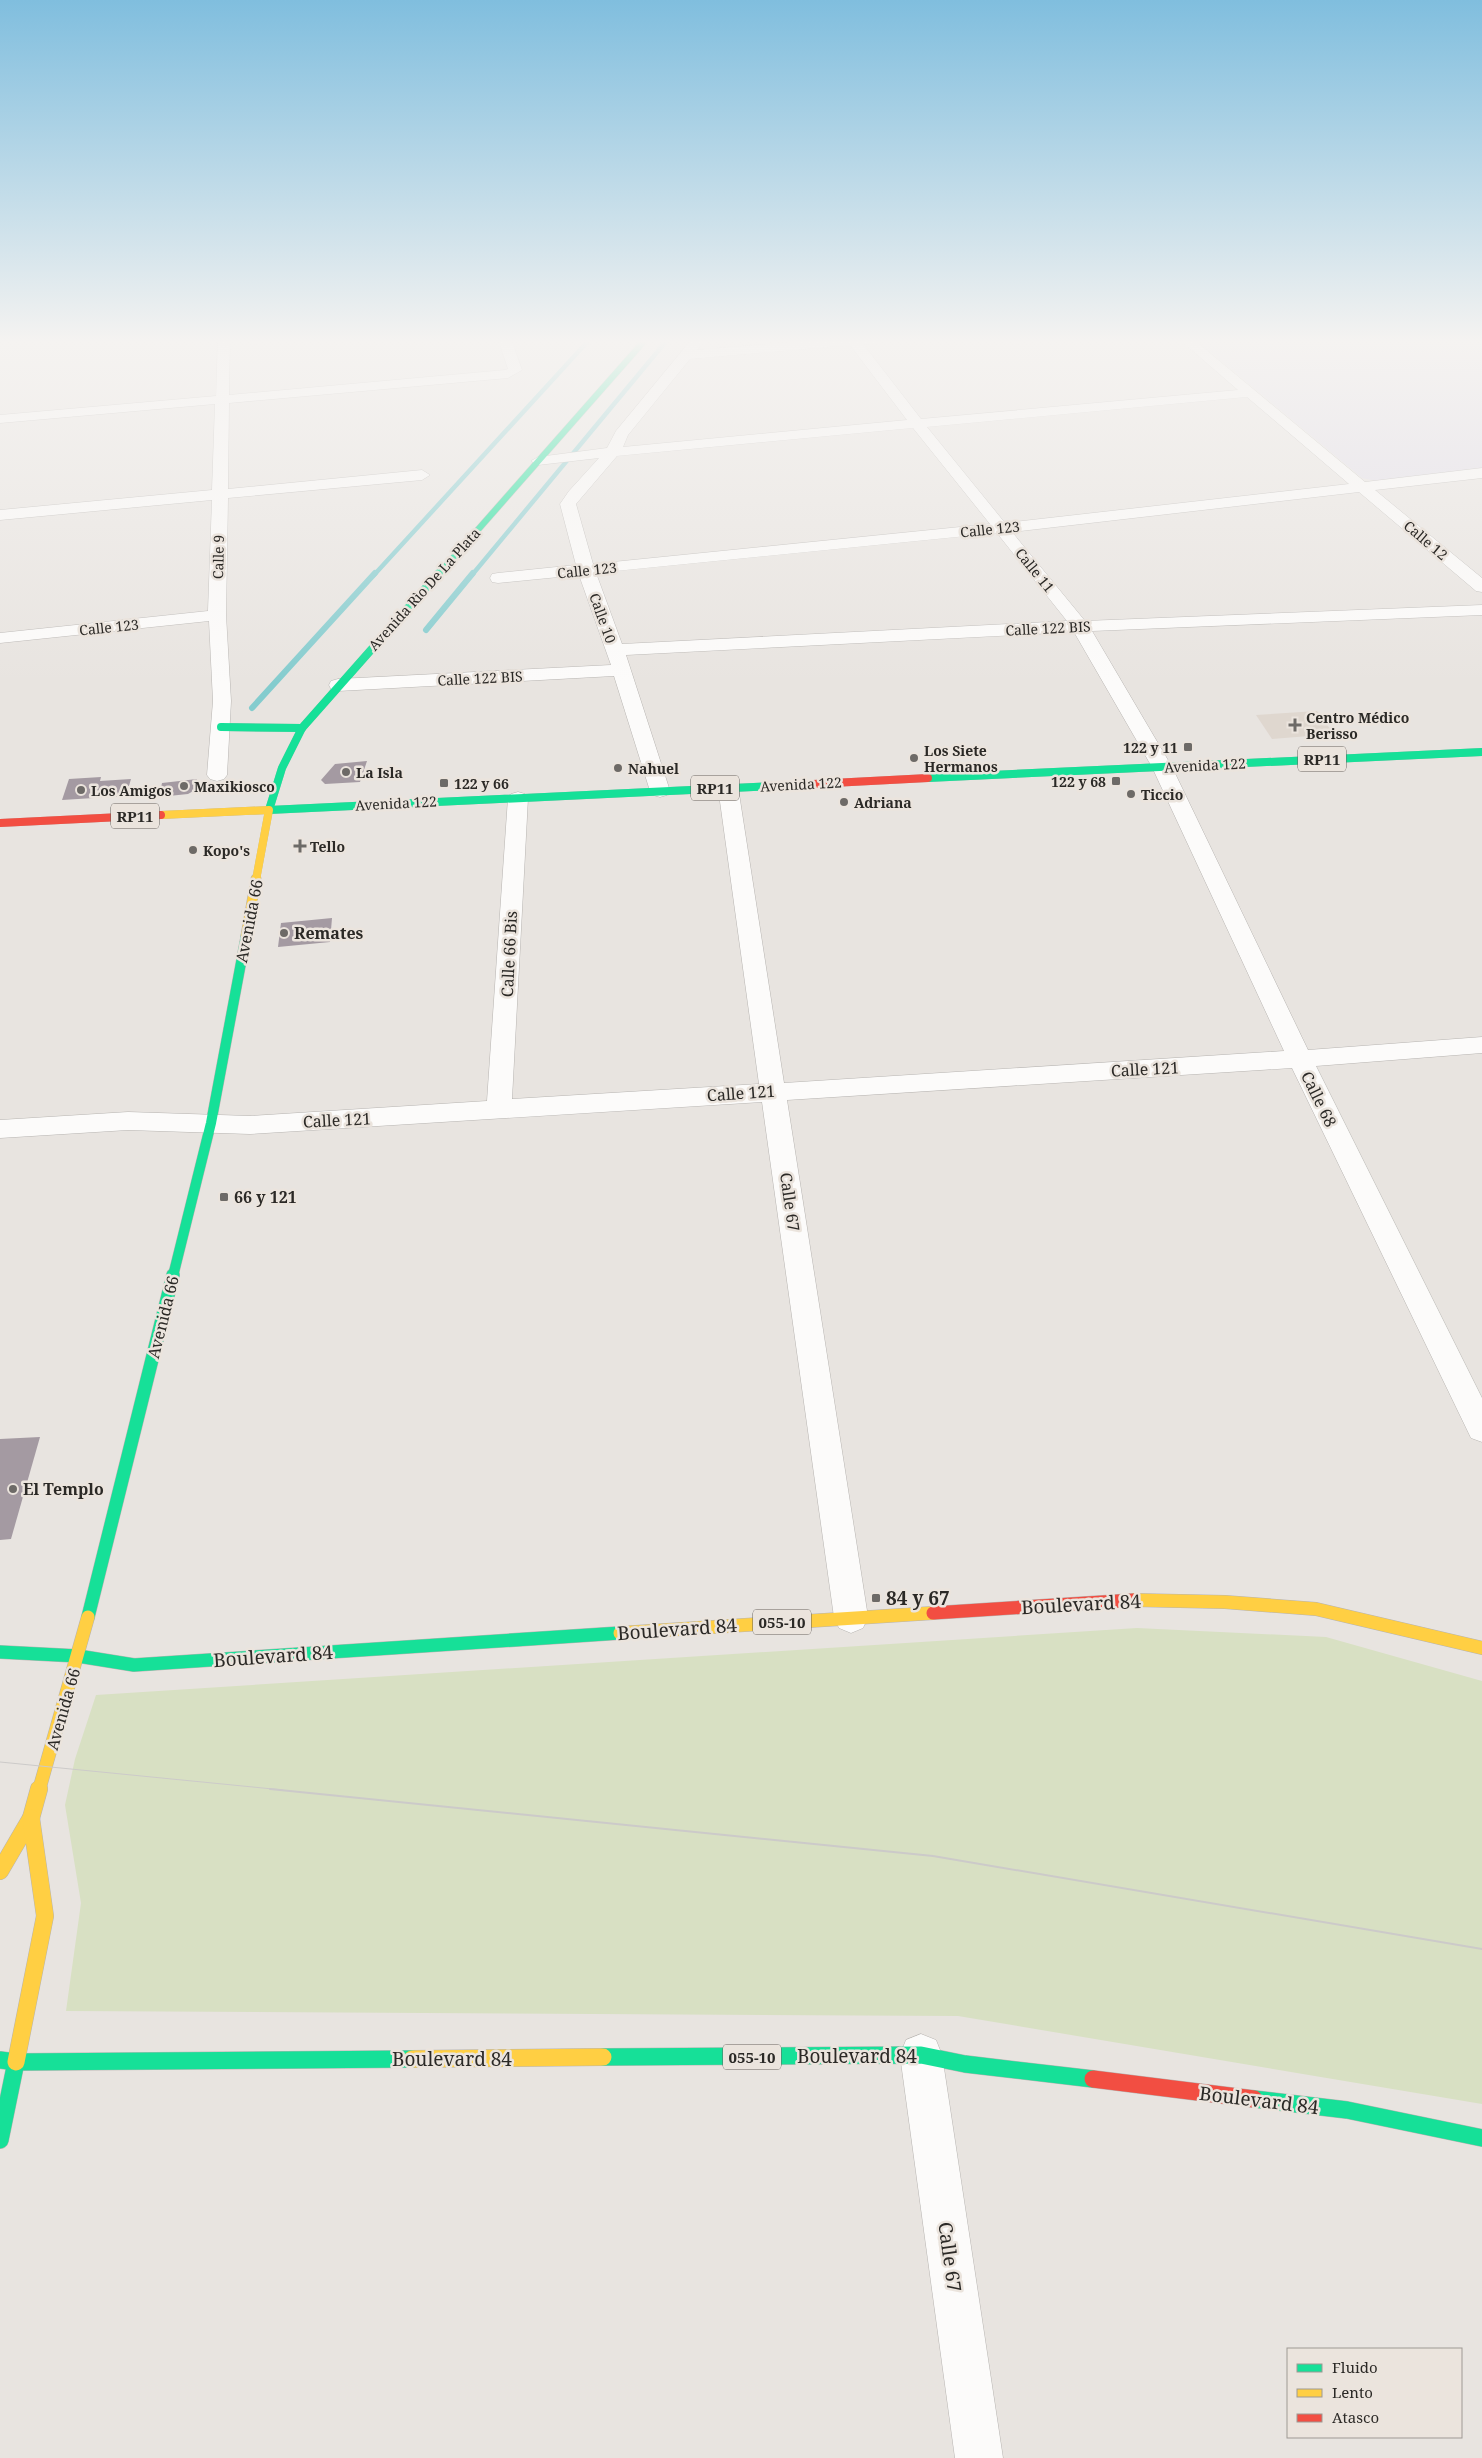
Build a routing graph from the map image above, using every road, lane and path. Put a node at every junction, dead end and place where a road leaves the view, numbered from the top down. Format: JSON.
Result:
{"nodes":[{"id":1,"x":220,"y":454,"type":"edge"},
{"id":2,"x":544,"y":454,"type":"edge"},
{"id":3,"x":597,"y":454,"type":"edge"},
{"id":4,"x":611,"y":454,"type":"edge"},
{"id":5,"x":941,"y":454,"type":"edge"},
{"id":6,"x":1323,"y":454,"type":"edge"},
{"id":7,"x":538,"y":461,"type":"junction"},
{"id":8,"x":1482,"y":473,"type":"edge"},
{"id":9,"x":422,"y":475,"type":"dead end"},
{"id":10,"x":1362,"y":486,"type":"junction"},
{"id":11,"x":219,"y":494,"type":"junction"},
{"id":12,"x":0,"y":515,"type":"edge"},
{"id":13,"x":1001,"y":528,"type":"junction"},
{"id":14,"x":586,"y":570,"type":"junction"},
{"id":15,"x":498,"y":578,"type":"dead end"},
{"id":16,"x":1482,"y":587,"type":"edge"},
{"id":17,"x":1482,"y":610,"type":"edge"},
{"id":18,"x":217,"y":615,"type":"junction"},
{"id":19,"x":1080,"y":626,"type":"junction"},
{"id":20,"x":0,"y":638,"type":"edge"},
{"id":21,"x":615,"y":650,"type":"junction"},
{"id":22,"x":621,"y":670,"type":"junction"},
{"id":23,"x":338,"y":685,"type":"junction"},
{"id":24,"x":221,"y":727,"type":"junction"},
{"id":25,"x":302,"y":728,"type":"junction"},
{"id":26,"x":1482,"y":752,"type":"edge"},
{"id":27,"x":1162,"y":767,"type":"junction"},
{"id":28,"x":216,"y":774,"type":"dead end"},
{"id":29,"x":728,"y":788,"type":"junction"},
{"id":30,"x":660,"y":791,"type":"junction"},
{"id":31,"x":518,"y":798,"type":"junction"},
{"id":32,"x":269,"y":810,"type":"junction"},
{"id":33,"x":0,"y":823,"type":"edge"},
{"id":34,"x":1482,"y":1045,"type":"edge"},
{"id":35,"x":1300,"y":1060,"type":"junction"},
{"id":36,"x":773,"y":1091,"type":"junction"},
{"id":37,"x":499,"y":1110,"type":"junction"},
{"id":38,"x":210,"y":1123,"type":"junction"},
{"id":39,"x":0,"y":1129,"type":"edge"},
{"id":40,"x":1482,"y":1430,"type":"edge"},
{"id":41,"x":851,"y":1617,"type":"junction"},
{"id":42,"x":1482,"y":1648,"type":"edge"},
{"id":43,"x":0,"y":1652,"type":"edge"},
{"id":44,"x":78,"y":1656,"type":"junction"},
{"id":45,"x":30,"y":1818,"type":"junction"},
{"id":46,"x":0,"y":1871,"type":"edge"},
{"id":47,"x":920,"y":2055,"type":"junction"},
{"id":48,"x":0,"y":2060,"type":"edge"},
{"id":49,"x":16,"y":2062,"type":"junction"},
{"id":50,"x":0,"y":2081,"type":"edge"},
{"id":51,"x":1482,"y":2138,"type":"edge"},
{"id":52,"x":0,"y":2140,"type":"edge"},
{"id":53,"x":979,"y":2458,"type":"edge"}],
"edges":[{"from":1,"to":11,"type":"street","name":"Calle 9"},
{"from":2,"to":7,"type":"main road","name":"Avenida Rìo De La Plata"},
{"from":3,"to":7,"type":"street"},
{"from":4,"to":14,"type":"street","name":"Calle 10"},
{"from":5,"to":13,"type":"street","name":"Calle 11"},
{"from":6,"to":10,"type":"street","name":"Calle 12"},
{"from":7,"to":23,"type":"main road","name":"Avenida Rìo De La Plata"},
{"from":8,"to":10,"type":"street","name":"Calle 123"},
{"from":9,"to":11,"type":"street"},
{"from":10,"to":13,"type":"street","name":"Calle 123"},
{"from":10,"to":16,"type":"street","name":"Calle 12"},
{"from":11,"to":12,"type":"street"},
{"from":11,"to":18,"type":"street","name":"Calle 9"},
{"from":13,"to":14,"type":"street","name":"Calle 123"},
{"from":13,"to":19,"type":"street","name":"Calle 11"},
{"from":14,"to":15,"type":"street","name":"Calle 123"},
{"from":14,"to":21,"type":"street","name":"Calle 10"},
{"from":17,"to":19,"type":"street","name":"Calle 122 BIS"},
{"from":18,"to":20,"type":"street","name":"Calle 123"},
{"from":18,"to":24,"type":"street","name":"Calle 9"},
{"from":19,"to":21,"type":"street","name":"Calle 122 BIS"},
{"from":19,"to":27,"type":"street","name":"Calle 11"},
{"from":21,"to":22,"type":"street","name":"Calle 10"},
{"from":22,"to":23,"type":"street","name":"Calle 122 BIS"},
{"from":22,"to":30,"type":"street","name":"Calle 10"},
{"from":23,"to":25,"type":"main road","name":"Avenida Rìo De La Plata"},
{"from":24,"to":25,"type":"main road"},
{"from":24,"to":28,"type":"street","name":"Calle 9"},
{"from":25,"to":32,"type":"main road","name":"Avenida Rìo De La Plata"},
{"from":26,"to":27,"type":"main road","name":"Avenida 122","number":"RP11"},
{"from":27,"to":29,"type":"main road","name":"Avenida 122","number":"RP11"},
{"from":27,"to":35,"type":"street","name":"Calle 68"},
{"from":29,"to":30,"type":"main road","name":"Avenida 122","number":"RP11"},
{"from":29,"to":36,"type":"street","name":"Calle 67"},
{"from":30,"to":31,"type":"main road","name":"Avenida 122","number":"RP11"},
{"from":31,"to":32,"type":"main road","name":"Avenida 122","number":"RP11"},
{"from":31,"to":37,"type":"street","name":"Calle 66 Bis"},
{"from":32,"to":33,"type":"main road","name":"Avenida 122","number":"RP11"},
{"from":32,"to":38,"type":"main road","name":"Avenida 66"},
{"from":34,"to":35,"type":"street","name":"Calle 121"},
{"from":35,"to":36,"type":"street","name":"Calle 121"},
{"from":35,"to":40,"type":"street","name":"Calle 68"},
{"from":36,"to":37,"type":"street","name":"Calle 121"},
{"from":36,"to":41,"type":"street","name":"Calle 67"},
{"from":37,"to":38,"type":"street","name":"Calle 121"},
{"from":38,"to":39,"type":"street","name":"Calle 121"},
{"from":38,"to":44,"type":"main road","name":"Avenida 66"},
{"from":41,"to":42,"type":"main road","name":"Boulevard 84","number":"055-10"},
{"from":41,"to":44,"type":"main road","name":"Boulevard 84","number":"055-10"},
{"from":43,"to":44,"type":"main road","name":"Boulevard 84"},
{"from":44,"to":45,"type":"main road","name":"Avenida 66"},
{"from":45,"to":46,"type":"main road","name":"Avenida 66"},
{"from":45,"to":49,"type":"main road","name":"Avenida 66"},
{"from":47,"to":49,"type":"main road","name":"Boulevard 84","number":"055-10"},
{"from":47,"to":51,"type":"main road","name":"Boulevard 84","number":"055-10"},
{"from":47,"to":53,"type":"street","name":"Calle 67"},
{"from":48,"to":49,"type":"main road","name":"Boulevard 84"},
{"from":49,"to":50,"type":"main road"},
{"from":49,"to":52,"type":"main road","name":"Avenida 66"}]}
